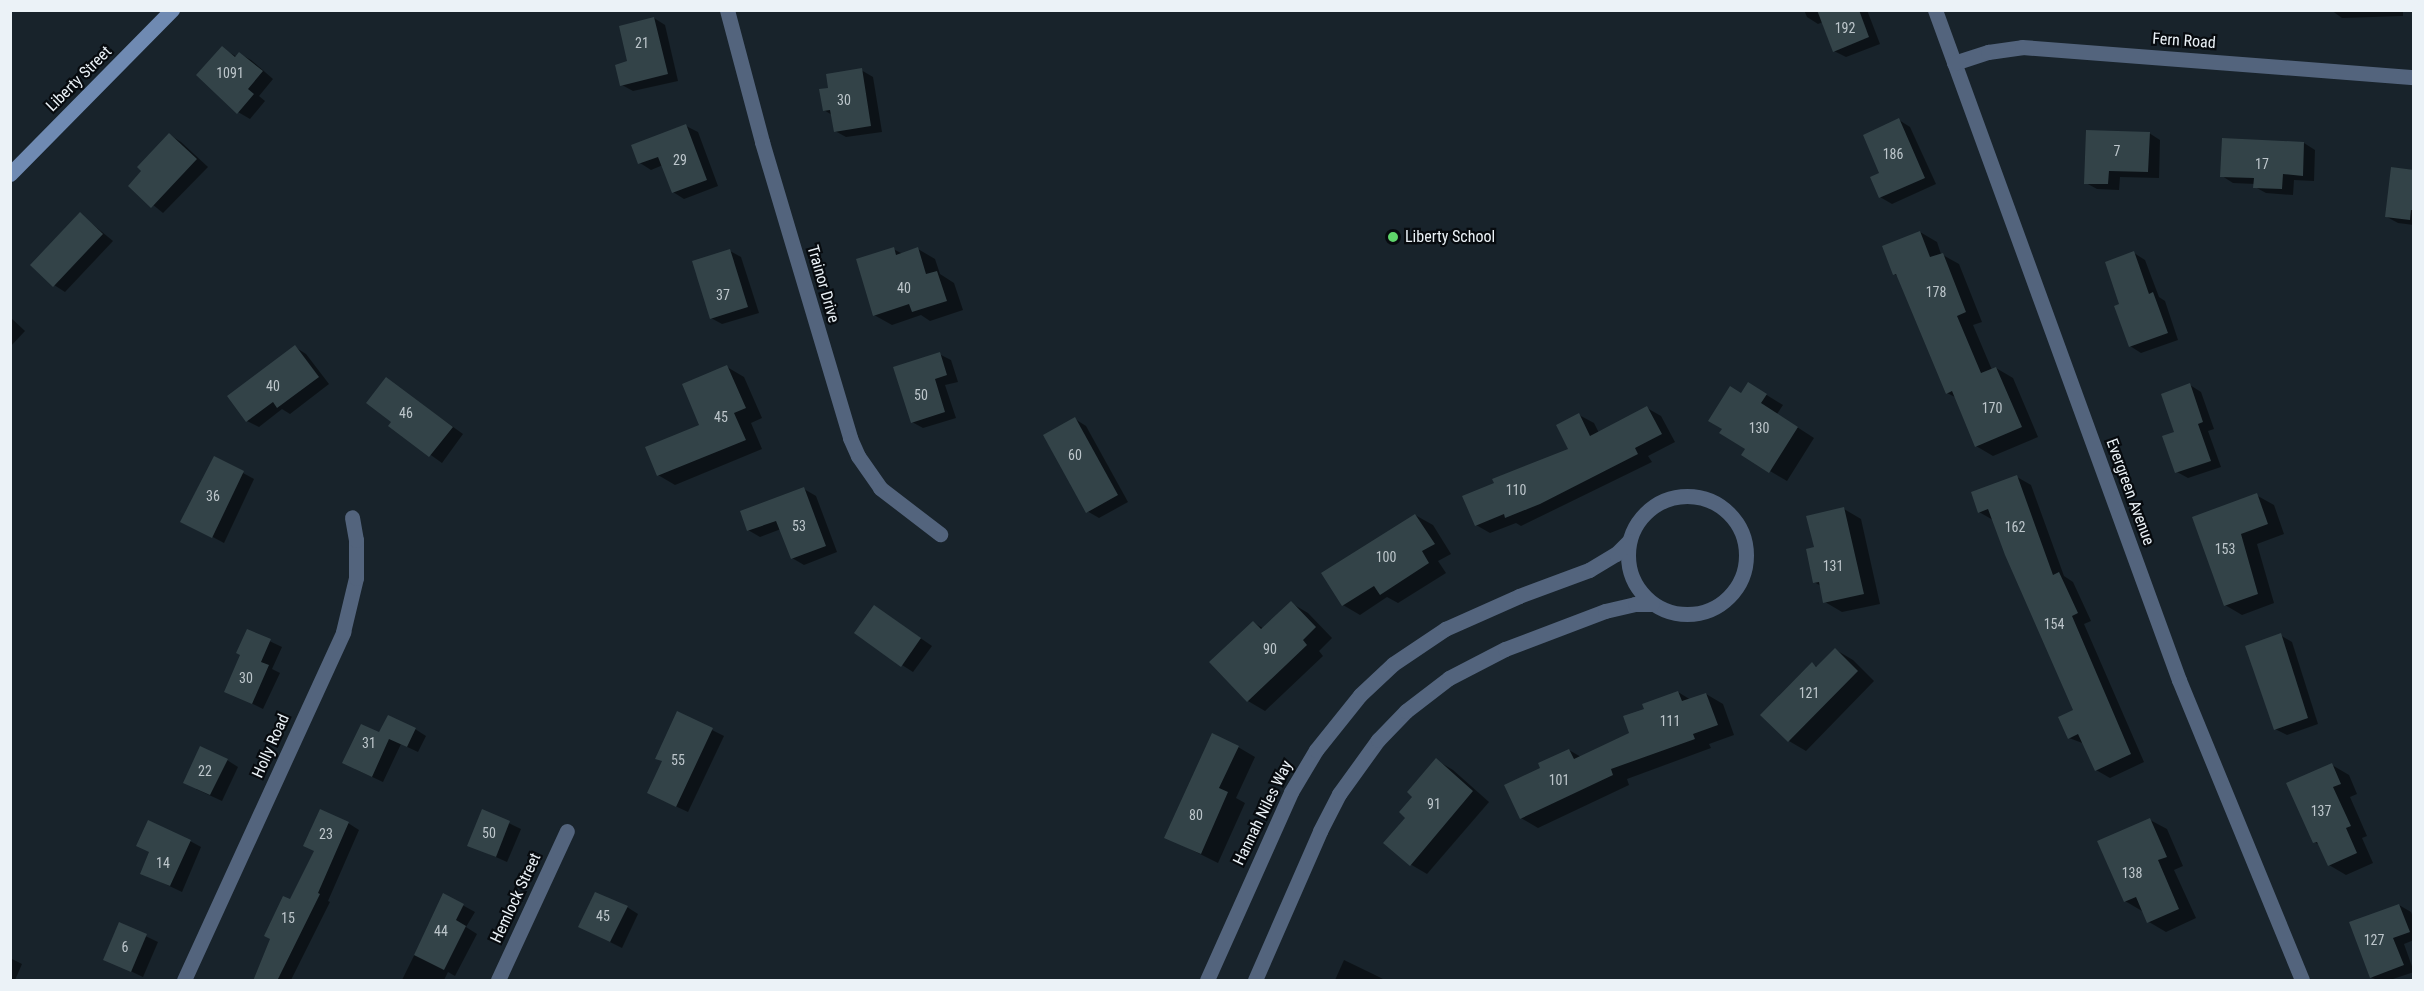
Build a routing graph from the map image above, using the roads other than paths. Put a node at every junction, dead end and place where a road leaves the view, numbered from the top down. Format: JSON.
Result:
{"nodes":[{"id":1,"x":172,"y":10,"type":"edge"},
{"id":2,"x":727,"y":10,"type":"edge"},
{"id":3,"x":1935,"y":10,"type":"edge"},
{"id":4,"x":1954,"y":63,"type":"junction"},
{"id":5,"x":2414,"y":76,"type":"edge"},
{"id":6,"x":10,"y":174,"type":"edge"},
{"id":7,"x":352,"y":517,"type":"dead end"},
{"id":8,"x":940,"y":534,"type":"dead end"},
{"id":9,"x":1629,"y":541,"type":"junction"},
{"id":10,"x":1652,"y":604,"type":"junction"},
{"id":11,"x":567,"y":831,"type":"dead end"},
{"id":12,"x":184,"y":981,"type":"edge"},
{"id":13,"x":498,"y":981,"type":"edge"},
{"id":14,"x":1206,"y":981,"type":"edge"},
{"id":15,"x":1254,"y":981,"type":"edge"},
{"id":16,"x":2302,"y":981,"type":"edge"}],
"edges":[{"from":1,"to":6,"type":"main road","name":"Liberty Street"},
{"from":2,"to":8,"type":"street","name":"Trainor Drive"},
{"from":3,"to":4,"type":"street","name":"Evergreen Avenue"},
{"from":4,"to":5,"type":"street","name":"Fern Road"},
{"from":4,"to":16,"type":"street","name":"Evergreen Avenue"},
{"from":7,"to":12,"type":"street","name":"Holly Road"},
{"from":9,"to":10,"type":"street","name":"Hannah Niles Way"},
{"from":9,"to":10,"type":"street","name":"Hannah Niles Way"},
{"from":9,"to":14,"type":"street","name":"Hannah Niles Way"},
{"from":10,"to":15,"type":"street","name":"Hannah Niles Way"},
{"from":11,"to":13,"type":"street","name":"Hemlock Street"}]}
